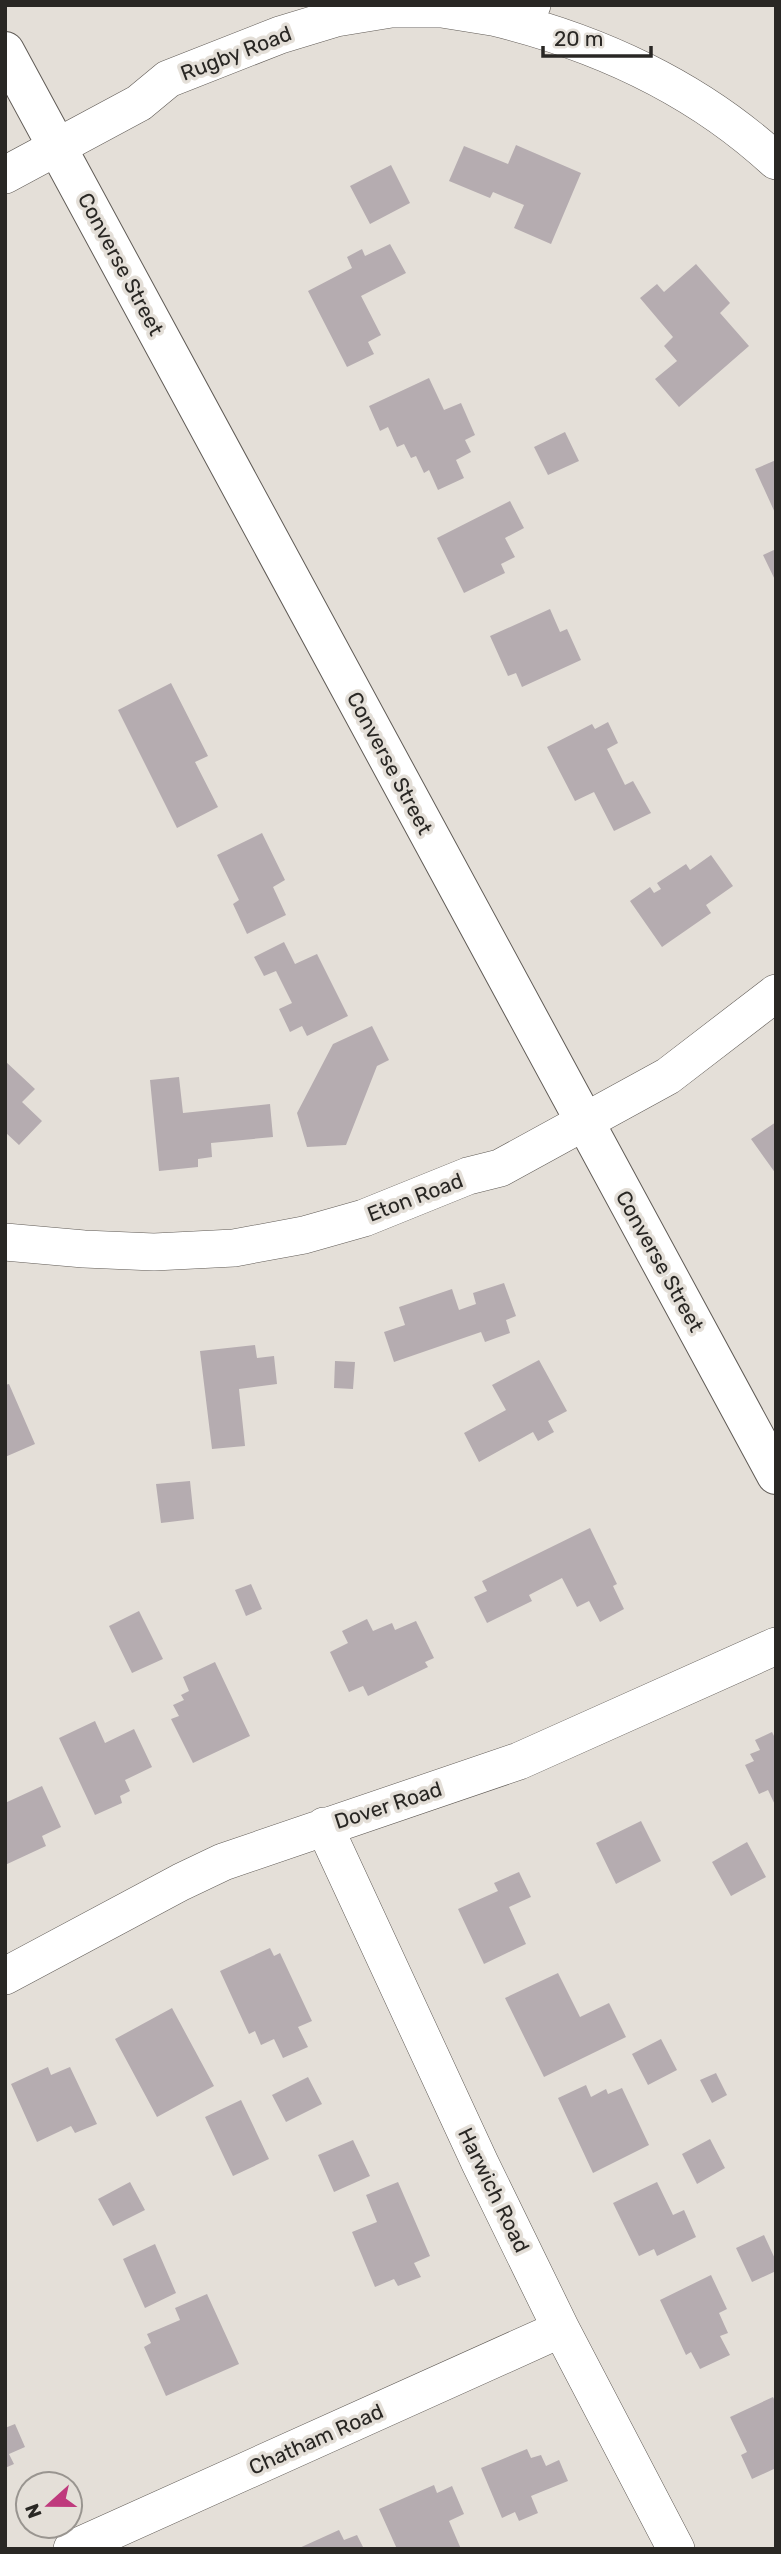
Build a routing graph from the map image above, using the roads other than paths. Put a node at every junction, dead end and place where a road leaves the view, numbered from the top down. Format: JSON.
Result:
{"nodes":[{"id":1,"x":532,"y":5,"type":"edge"},
{"id":2,"x":492,"y":17,"type":"junction"},
{"id":3,"x":5,"y":51,"type":"edge"},
{"id":4,"x":58,"y":147,"type":"junction"},
{"id":5,"x":776,"y":161,"type":"edge"},
{"id":6,"x":5,"y":175,"type":"edge"},
{"id":7,"x":776,"y":993,"type":"edge"},
{"id":8,"x":584,"y":1122,"type":"junction"},
{"id":9,"x":5,"y":1242,"type":"edge"},
{"id":10,"x":776,"y":1475,"type":"edge"},
{"id":11,"x":776,"y":1646,"type":"edge"},
{"id":12,"x":324,"y":1826,"type":"junction"},
{"id":13,"x":5,"y":1976,"type":"edge"},
{"id":14,"x":561,"y":2329,"type":"junction"},
{"id":15,"x":72,"y":2549,"type":"edge"},
{"id":16,"x":676,"y":2549,"type":"edge"}],
"edges":[{"from":1,"to":2,"type":"street","name":"Rugby Road"},
{"from":2,"to":4,"type":"street","name":"Rugby Road"},
{"from":2,"to":5,"type":"street"},
{"from":3,"to":4,"type":"main road","name":"Converse Street"},
{"from":4,"to":6,"type":"street","name":"Rugby Road"},
{"from":4,"to":8,"type":"main road","name":"Converse Street"},
{"from":7,"to":8,"type":"street","name":"Eton Road"},
{"from":8,"to":9,"type":"street","name":"Eton Road"},
{"from":8,"to":10,"type":"main road","name":"Converse Street"},
{"from":11,"to":12,"type":"street","name":"Dover Road"},
{"from":12,"to":13,"type":"street","name":"Dover Road"},
{"from":12,"to":14,"type":"street","name":"Harwich Road"},
{"from":14,"to":15,"type":"street","name":"Chatham Road"},
{"from":14,"to":16,"type":"street","name":"Harwich Road"}]}
